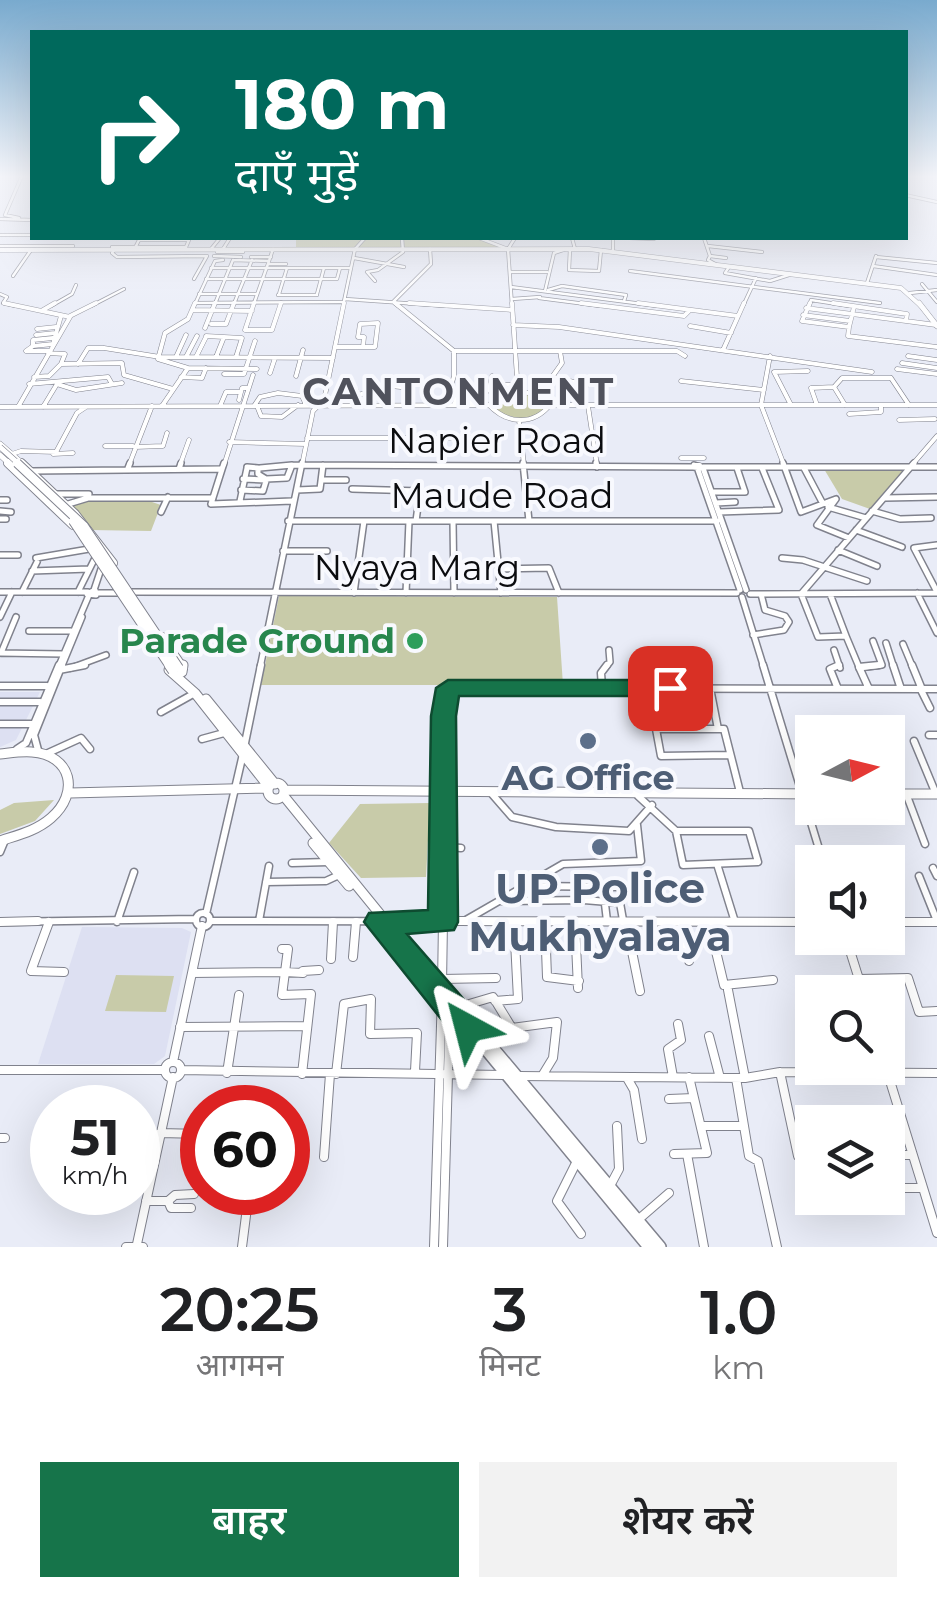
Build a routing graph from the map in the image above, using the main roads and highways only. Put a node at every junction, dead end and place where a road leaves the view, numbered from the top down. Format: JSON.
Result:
{"nodes":[{"id":1,"x":0,"y":248,"type":"edge"},
{"id":2,"x":937,"y":325,"type":"edge"},
{"id":3,"x":2,"y":451,"type":"edge"},
{"id":4,"x":178,"y":671,"type":"junction"},
{"id":5,"x":244,"y":747,"type":"junction"},
{"id":6,"x":5,"y":754,"type":"edge"},
{"id":7,"x":275,"y":791,"type":"junction"},
{"id":8,"x":70,"y":792,"type":"junction"},
{"id":9,"x":795,"y":794,"type":"edge"},
{"id":10,"x":905,"y":794,"type":"edge"},
{"id":11,"x":936,"y":794,"type":"edge"},
{"id":12,"x":2,"y":841,"type":"edge"},
{"id":13,"x":382,"y":922,"type":"junction"},
{"id":14,"x":447,"y":994,"type":"junction"},
{"id":15,"x":509,"y":1076,"type":"junction"},
{"id":16,"x":649,"y":1247,"type":"edge"},
{"id":17,"x":660,"y":1247,"type":"edge"}],
"edges":[{"from":1,"to":2,"type":"main road"},
{"from":3,"to":4,"type":"main road","bridge":true},
{"from":3,"to":4,"type":"main road"},
{"from":3,"to":4,"type":"main road"},
{"from":4,"to":5,"type":"main road"},
{"from":4,"to":5,"type":"main road"},
{"from":5,"to":7,"type":"main road"},
{"from":6,"to":8,"type":"main road"},
{"from":7,"to":8,"type":"main road"},
{"from":7,"to":9,"type":"main road"},
{"from":7,"to":13,"type":"main road"},
{"from":7,"to":13,"type":"main road"},
{"from":8,"to":12,"type":"main road"},
{"from":10,"to":11,"type":"main road"},
{"from":13,"to":14,"type":"main road"},
{"from":14,"to":15,"type":"main road"},
{"from":14,"to":15,"type":"main road"},
{"from":15,"to":16,"type":"main road"},
{"from":15,"to":17,"type":"main road"}]}
